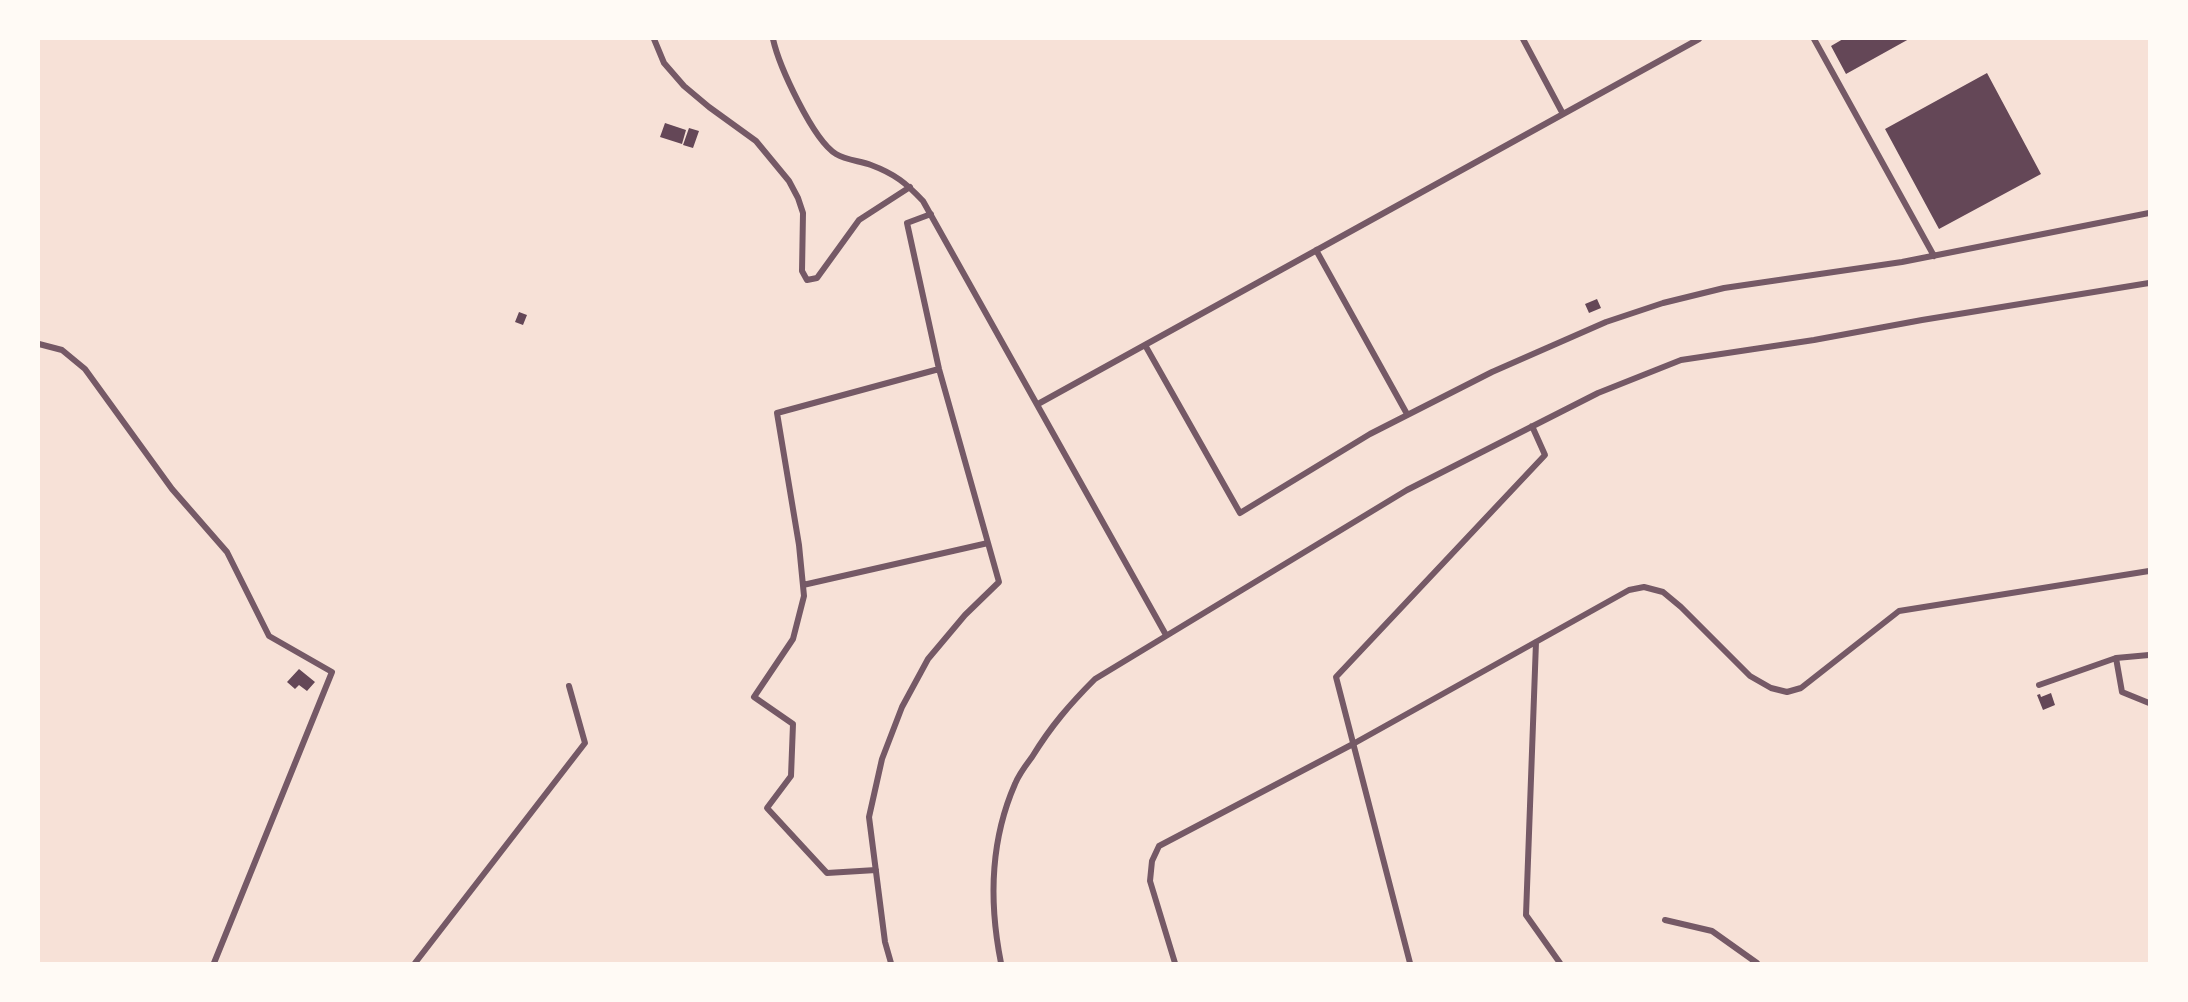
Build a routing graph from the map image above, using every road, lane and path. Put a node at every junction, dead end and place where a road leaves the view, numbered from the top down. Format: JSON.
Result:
{"nodes":[{"id":1,"x":654,"y":39,"type":"edge"},
{"id":2,"x":773,"y":39,"type":"edge"},
{"id":3,"x":1524,"y":39,"type":"edge"},
{"id":4,"x":1699,"y":39,"type":"edge"},
{"id":5,"x":1814,"y":39,"type":"edge"},
{"id":6,"x":1563,"y":114,"type":"junction"},
{"id":7,"x":910,"y":188,"type":"junction"},
{"id":8,"x":2149,"y":213,"type":"edge"},
{"id":9,"x":931,"y":214,"type":"junction"},
{"id":10,"x":1316,"y":250,"type":"junction"},
{"id":11,"x":1934,"y":256,"type":"junction"},
{"id":12,"x":2149,"y":283,"type":"edge"},
{"id":13,"x":39,"y":344,"type":"edge"},
{"id":14,"x":1146,"y":345,"type":"junction"},
{"id":15,"x":939,"y":369,"type":"junction"},
{"id":16,"x":1038,"y":404,"type":"junction"},
{"id":17,"x":1407,"y":414,"type":"junction"},
{"id":18,"x":1532,"y":426,"type":"junction"},
{"id":19,"x":988,"y":543,"type":"junction"},
{"id":20,"x":2149,"y":571,"type":"edge"},
{"id":21,"x":803,"y":585,"type":"junction"},
{"id":22,"x":1167,"y":635,"type":"junction"},
{"id":23,"x":1536,"y":642,"type":"junction"},
{"id":24,"x":2149,"y":655,"type":"edge"},
{"id":25,"x":2116,"y":658,"type":"junction"},
{"id":26,"x":2039,"y":685,"type":"dead end"},
{"id":27,"x":569,"y":686,"type":"dead end"},
{"id":28,"x":2149,"y":703,"type":"edge"},
{"id":29,"x":1353,"y":744,"type":"junction"},
{"id":30,"x":876,"y":870,"type":"junction"},
{"id":31,"x":1665,"y":920,"type":"dead end"},
{"id":32,"x":214,"y":963,"type":"edge"},
{"id":33,"x":415,"y":963,"type":"edge"},
{"id":34,"x":891,"y":963,"type":"edge"},
{"id":35,"x":1001,"y":963,"type":"edge"},
{"id":36,"x":1175,"y":963,"type":"edge"},
{"id":37,"x":1410,"y":963,"type":"edge"},
{"id":38,"x":1560,"y":963,"type":"edge"},
{"id":39,"x":1757,"y":963,"type":"edge"}],
"edges":[{"from":1,"to":7,"type":"street"},
{"from":2,"to":7,"type":"street"},
{"from":3,"to":6,"type":"street"},
{"from":4,"to":6,"type":"street"},
{"from":5,"to":11,"type":"street"},
{"from":6,"to":10,"type":"street"},
{"from":7,"to":9,"type":"street"},
{"from":8,"to":11,"type":"street"},
{"from":9,"to":15,"type":"street"},
{"from":9,"to":16,"type":"street"},
{"from":10,"to":14,"type":"street"},
{"from":10,"to":17,"type":"street"},
{"from":11,"to":17,"type":"street"},
{"from":12,"to":18,"type":"street"},
{"from":13,"to":32,"type":"street"},
{"from":14,"to":16,"type":"street"},
{"from":14,"to":17,"type":"street"},
{"from":15,"to":19,"type":"street"},
{"from":15,"to":21,"type":"street"},
{"from":16,"to":22,"type":"street"},
{"from":18,"to":22,"type":"street"},
{"from":18,"to":29,"type":"street"},
{"from":19,"to":21,"type":"street"},
{"from":19,"to":30,"type":"street"},
{"from":20,"to":23,"type":"street"},
{"from":21,"to":30,"type":"street"},
{"from":22,"to":35,"type":"street"},
{"from":23,"to":29,"type":"street"},
{"from":23,"to":38,"type":"street"},
{"from":24,"to":25,"type":"street"},
{"from":25,"to":26,"type":"street"},
{"from":25,"to":28,"type":"street"},
{"from":27,"to":33,"type":"street"},
{"from":29,"to":36,"type":"street"},
{"from":29,"to":37,"type":"street"},
{"from":30,"to":34,"type":"street"},
{"from":31,"to":39,"type":"street"}]}
